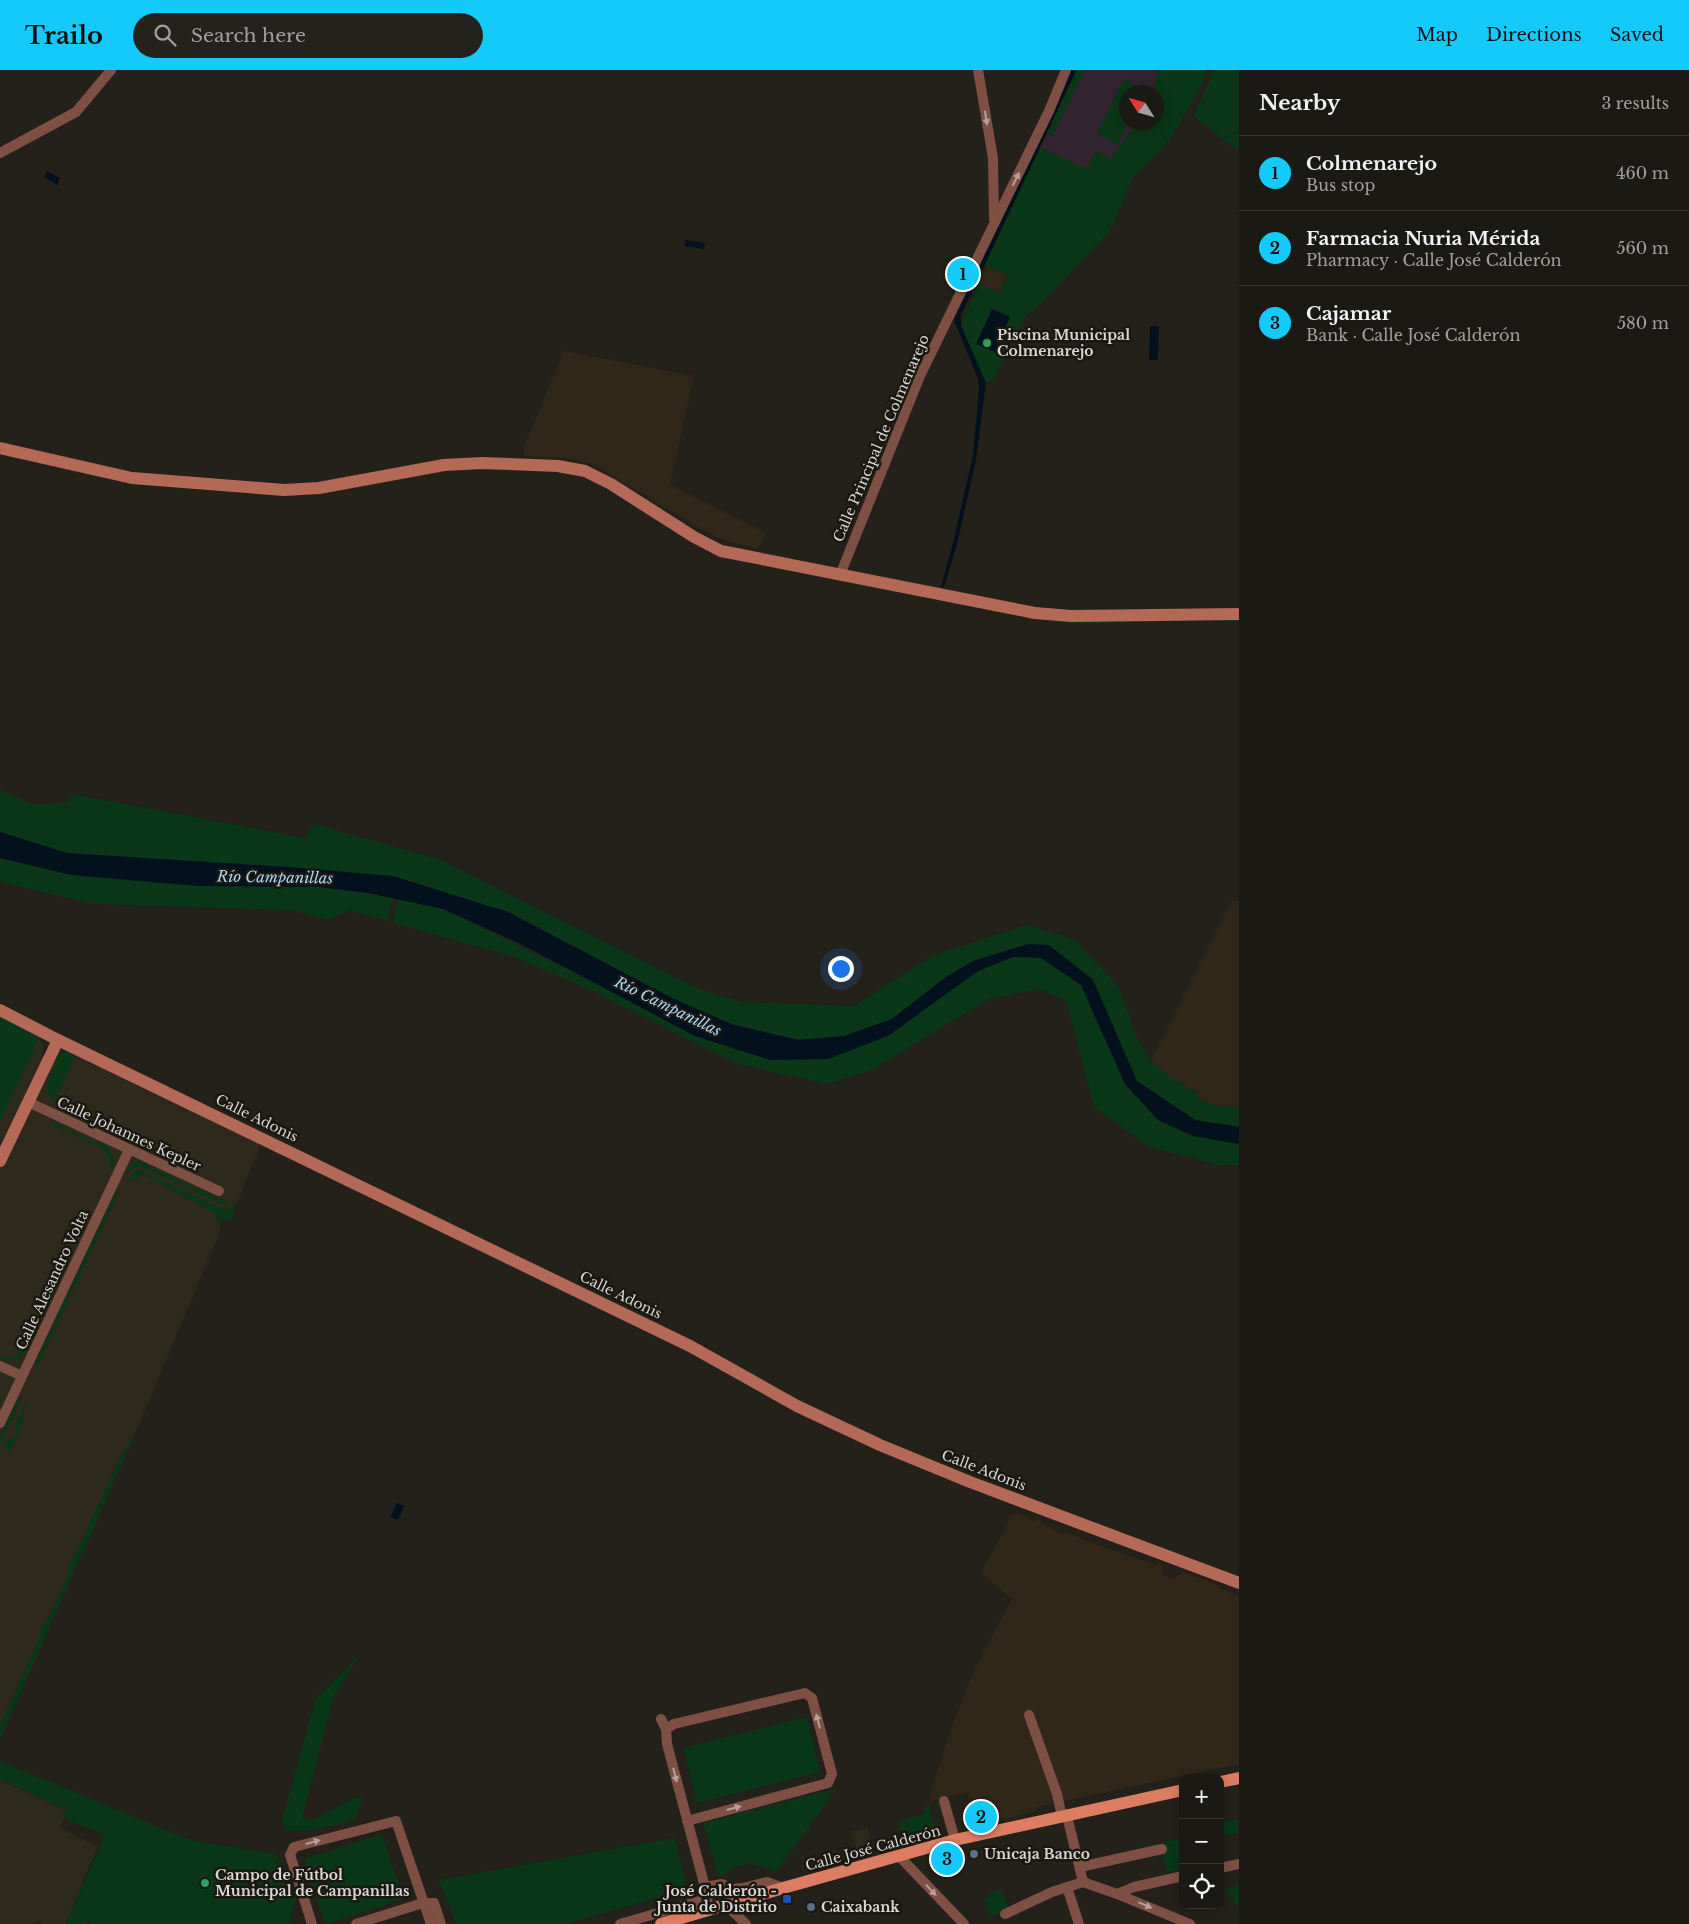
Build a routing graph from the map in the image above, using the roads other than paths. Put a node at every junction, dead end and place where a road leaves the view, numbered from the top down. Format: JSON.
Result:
{"nodes":[{"id":1,"x":111,"y":70,"type":"edge"},
{"id":2,"x":978,"y":70,"type":"edge"},
{"id":3,"x":1066,"y":70,"type":"edge"},
{"id":4,"x":0,"y":153,"type":"edge"},
{"id":5,"x":994,"y":222,"type":"junction"},
{"id":6,"x":0,"y":448,"type":"edge"},
{"id":7,"x":840,"y":575,"type":"junction"},
{"id":8,"x":1239,"y":614,"type":"edge"},
{"id":9,"x":0,"y":1010,"type":"edge"},
{"id":10,"x":58,"y":1040,"type":"junction"},
{"id":11,"x":28,"y":1102,"type":"junction"},
{"id":12,"x":129,"y":1150,"type":"junction"},
{"id":13,"x":0,"y":1161,"type":"edge"},
{"id":14,"x":220,"y":1191,"type":"dead end"},
{"id":15,"x":0,"y":1367,"type":"edge"},
{"id":16,"x":22,"y":1376,"type":"junction"},
{"id":17,"x":0,"y":1423,"type":"edge"},
{"id":18,"x":1239,"y":1583,"type":"edge"},
{"id":19,"x":1029,"y":1715,"type":"dead end"},
{"id":20,"x":661,"y":1719,"type":"dead end"},
{"id":21,"x":666,"y":1729,"type":"junction"},
{"id":22,"x":1239,"y":1778,"type":"edge"},
{"id":23,"x":1224,"y":1781,"type":"edge"},
{"id":24,"x":1179,"y":1791,"type":"edge"},
{"id":25,"x":944,"y":1801,"type":"dead end"},
{"id":26,"x":1065,"y":1817,"type":"junction"},
{"id":27,"x":687,"y":1821,"type":"junction"},
{"id":28,"x":955,"y":1840,"type":"junction"},
{"id":29,"x":1162,"y":1849,"type":"dead end"},
{"id":30,"x":899,"y":1856,"type":"junction"},
{"id":31,"x":1239,"y":1864,"type":"edge"},
{"id":32,"x":1080,"y":1867,"type":"junction"},
{"id":33,"x":1224,"y":1867,"type":"edge"},
{"id":34,"x":1179,"y":1877,"type":"edge"},
{"id":35,"x":1083,"y":1882,"type":"junction"},
{"id":36,"x":705,"y":1887,"type":"junction"},
{"id":37,"x":1067,"y":1887,"type":"junction"},
{"id":38,"x":783,"y":1888,"type":"junction"},
{"id":39,"x":1117,"y":1894,"type":"junction"},
{"id":40,"x":423,"y":1903,"type":"junction"},
{"id":41,"x":708,"y":1904,"type":"junction"},
{"id":42,"x":725,"y":1904,"type":"junction"},
{"id":43,"x":1006,"y":1914,"type":"dead end"},
{"id":44,"x":1077,"y":1923,"type":"edge"},
{"id":45,"x":312,"y":1924,"type":"edge"},
{"id":46,"x":356,"y":1924,"type":"edge"},
{"id":47,"x":431,"y":1924,"type":"edge"},
{"id":48,"x":441,"y":1924,"type":"edge"},
{"id":49,"x":620,"y":1924,"type":"edge"},
{"id":50,"x":661,"y":1924,"type":"edge"},
{"id":51,"x":746,"y":1924,"type":"edge"},
{"id":52,"x":964,"y":1924,"type":"edge"},
{"id":53,"x":1190,"y":1924,"type":"edge"}],
"edges":[{"from":1,"to":4,"type":"street"},
{"from":2,"to":5,"type":"street","one_way":true},
{"from":5,"to":3,"type":"street","name":"Calle Principal de Colmenarejo","one_way":true},
{"from":5,"to":7,"type":"street","name":"Calle Principal de Colmenarejo"},
{"from":6,"to":7,"type":"street"},
{"from":7,"to":8,"type":"street"},
{"from":9,"to":10,"type":"street","name":"Calle Adonis"},
{"from":10,"to":11,"type":"street"},
{"from":10,"to":18,"type":"street","name":"Calle Adonis"},
{"from":11,"to":12,"type":"street","name":"Calle Johannes Kepler"},
{"from":11,"to":13,"type":"street"},
{"from":12,"to":14,"type":"street","name":"Calle Johannes Kepler"},
{"from":12,"to":16,"type":"street","name":"Calle Alesandro Volta"},
{"from":15,"to":16,"type":"street"},
{"from":16,"to":17,"type":"street","name":"Calle Alesandro Volta"},
{"from":19,"to":26,"type":"street"},
{"from":20,"to":21,"type":"street"},
{"from":21,"to":27,"type":"street","one_way":true},
{"from":27,"to":21,"type":"street","one_way":true},
{"from":22,"to":23,"type":"main road"},
{"from":24,"to":26,"type":"main road","name":"Calle José Calderón"},
{"from":25,"to":28,"type":"street"},
{"from":26,"to":28,"type":"main road","name":"Calle José Calderón"},
{"from":26,"to":32,"type":"street"},
{"from":27,"to":36,"type":"street"},
{"from":28,"to":30,"type":"main road","name":"Calle José Calderón"},
{"from":29,"to":32,"type":"street"},
{"from":30,"to":38,"type":"main road","name":"Calle José Calderón"},
{"from":30,"to":52,"type":"street","one_way":true},
{"from":31,"to":33,"type":"street"},
{"from":32,"to":35,"type":"street"},
{"from":34,"to":39,"type":"street"},
{"from":35,"to":37,"type":"street"},
{"from":35,"to":39,"type":"street"},
{"from":36,"to":38,"type":"street"},
{"from":36,"to":41,"type":"street"},
{"from":37,"to":43,"type":"street"},
{"from":37,"to":44,"type":"street"},
{"from":38,"to":42,"type":"main road","name":"Calle José Calderón"},
{"from":39,"to":53,"type":"street","one_way":true},
{"from":45,"to":40,"type":"street","one_way":true},
{"from":40,"to":46,"type":"street"},
{"from":40,"to":47,"type":"street"},
{"from":40,"to":48,"type":"street"},
{"from":41,"to":42,"type":"main road","name":"Calle José Calderón"},
{"from":41,"to":49,"type":"street","name":"Calle José Calderón"},
{"from":41,"to":50,"type":"main road","name":"Calle José Calderón"},
{"from":42,"to":51,"type":"street"}]}
